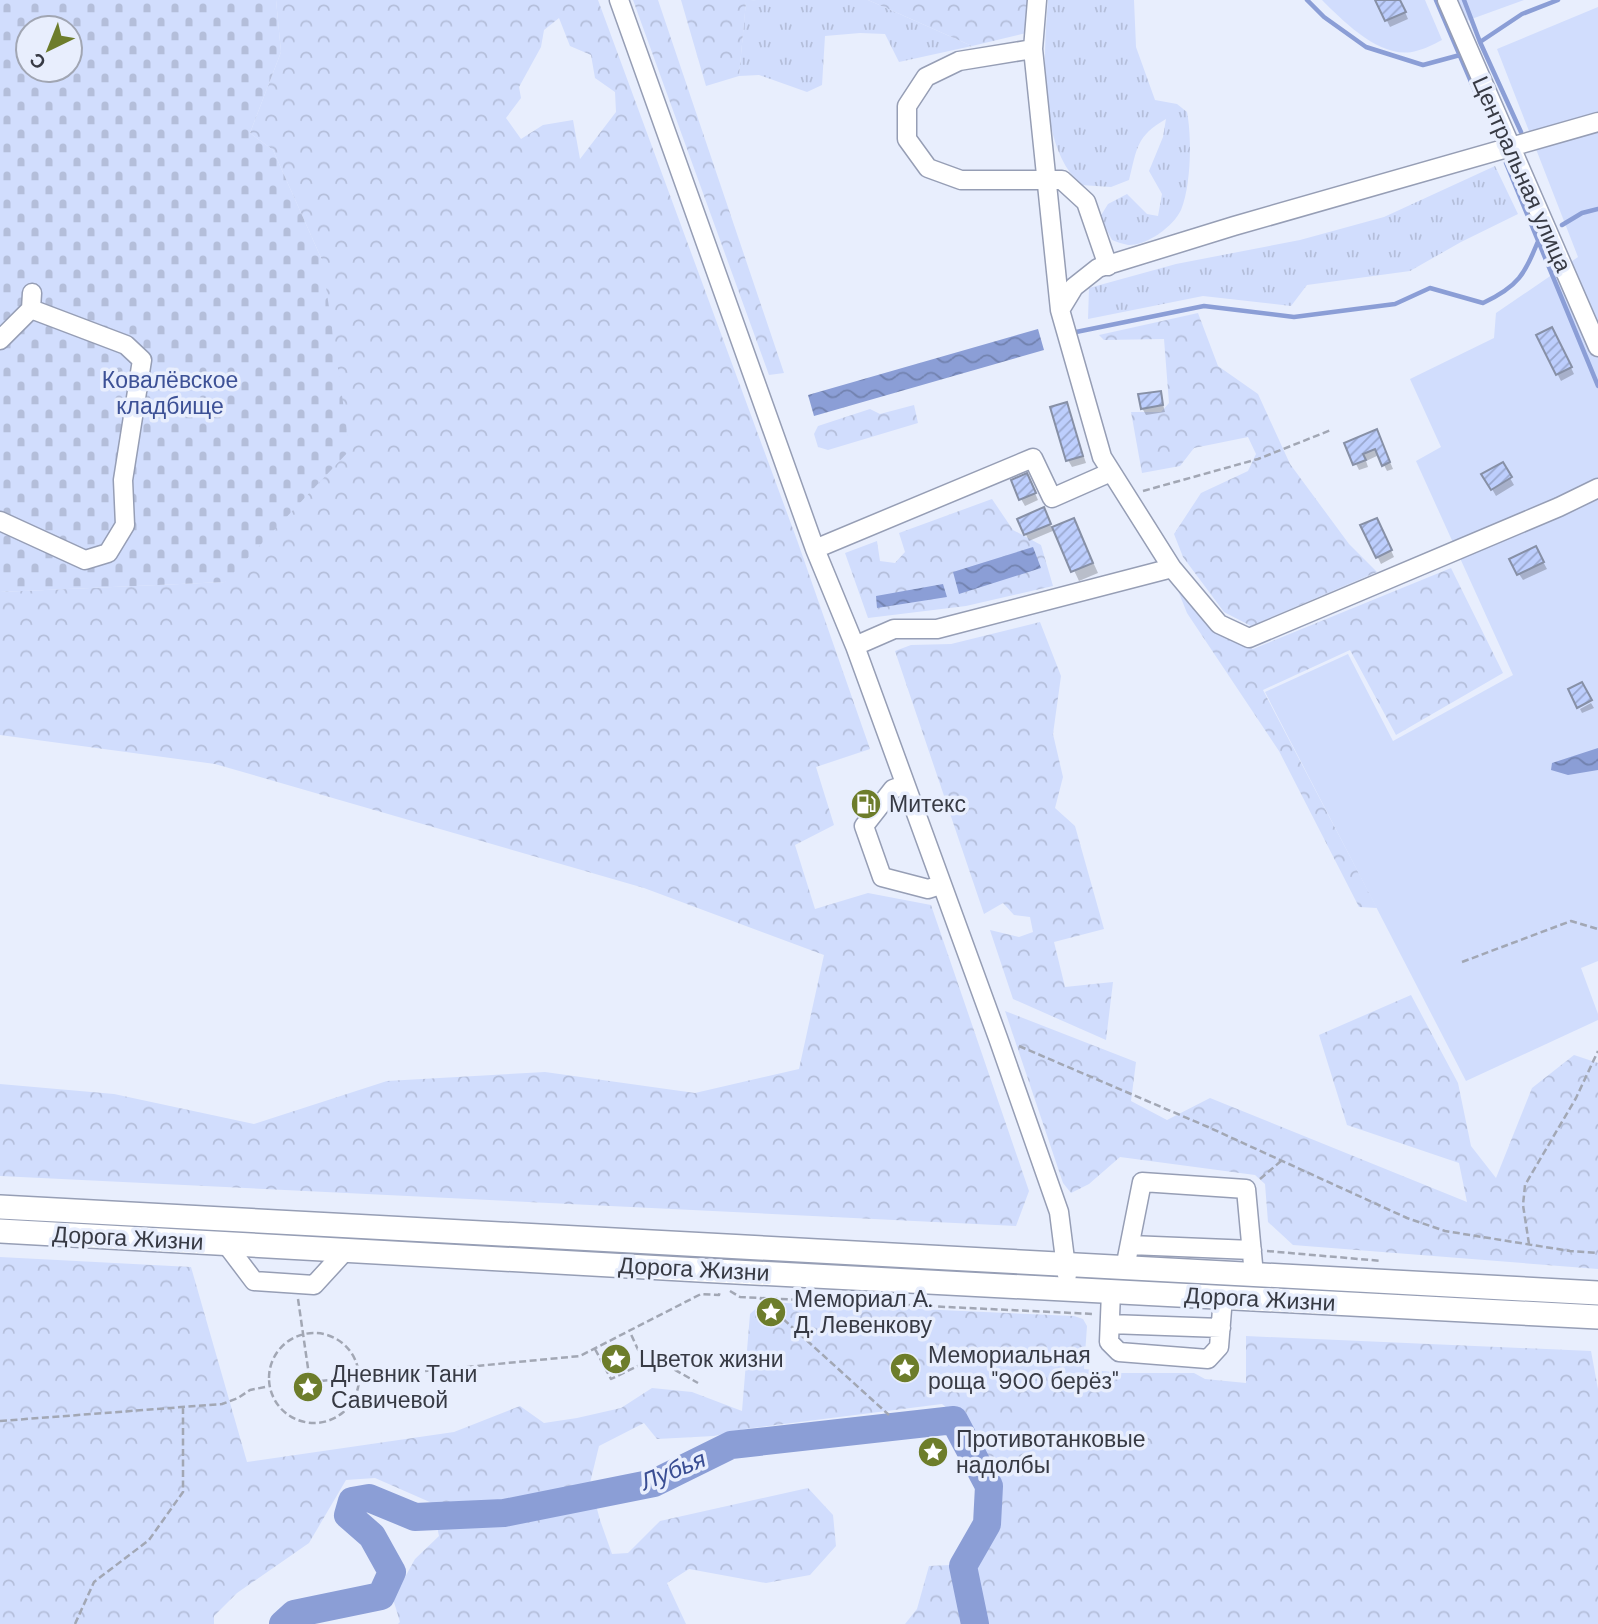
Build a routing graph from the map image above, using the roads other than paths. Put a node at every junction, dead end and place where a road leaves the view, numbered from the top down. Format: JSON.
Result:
{"nodes":[{"id":1,"x":619,"y":0,"type":"edge"},
{"id":2,"x":1037,"y":0,"type":"edge"},
{"id":3,"x":1447,"y":0,"type":"edge"},
{"id":4,"x":1033,"y":49,"type":"junction"},
{"id":5,"x":1598,"y":122,"type":"edge"},
{"id":6,"x":1510,"y":147,"type":"junction"},
{"id":7,"x":1045,"y":179,"type":"junction"},
{"id":8,"x":1108,"y":265,"type":"junction"},
{"id":9,"x":1060,"y":310,"type":"junction"},
{"id":10,"x":0,"y":340,"type":"edge"},
{"id":11,"x":1598,"y":348,"type":"edge"},
{"id":12,"x":1111,"y":472,"type":"junction"},
{"id":13,"x":1598,"y":488,"type":"edge"},
{"id":14,"x":0,"y":522,"type":"edge"},
{"id":15,"x":815,"y":549,"type":"junction"},
{"id":16,"x":1172,"y":568,"type":"junction"},
{"id":17,"x":855,"y":646,"type":"junction"},
{"id":18,"x":904,"y":785,"type":"junction"},
{"id":19,"x":940,"y":886,"type":"junction"},
{"id":20,"x":0,"y":1207,"type":"edge"},
{"id":21,"x":0,"y":1231,"type":"edge"},
{"id":22,"x":226,"y":1244,"type":"junction"},
{"id":23,"x":1129,"y":1245,"type":"junction"},
{"id":24,"x":346,"y":1250,"type":"junction"},
{"id":25,"x":1252,"y":1250,"type":"junction"},
{"id":26,"x":1066,"y":1265,"type":"junction"},
{"id":27,"x":1125,"y":1268,"type":"junction"},
{"id":28,"x":1254,"y":1275,"type":"junction"},
{"id":29,"x":1069,"y":1289,"type":"junction"},
{"id":30,"x":1598,"y":1293,"type":"edge"},
{"id":31,"x":1223,"y":1297,"type":"junction"},
{"id":32,"x":1110,"y":1310,"type":"junction"},
{"id":33,"x":1598,"y":1317,"type":"edge"},
{"id":34,"x":1221,"y":1328,"type":"junction"}],
"edges":[{"from":1,"to":15,"type":"street"},
{"from":2,"to":4,"type":"street"},
{"from":3,"to":6,"type":"street","name":"Центральная улица"},
{"from":4,"to":7,"type":"street"},
{"from":4,"to":7,"type":"street"},
{"from":5,"to":6,"type":"street"},
{"from":6,"to":8,"type":"street"},
{"from":6,"to":11,"type":"street","name":"Центральная улица"},
{"from":7,"to":8,"type":"street"},
{"from":7,"to":9,"type":"street"},
{"from":8,"to":9,"type":"street"},
{"from":9,"to":12,"type":"street"},
{"from":10,"to":14,"type":"street"},
{"from":12,"to":15,"type":"street"},
{"from":12,"to":16,"type":"street"},
{"from":13,"to":16,"type":"street"},
{"from":15,"to":17,"type":"street"},
{"from":16,"to":17,"type":"street"},
{"from":17,"to":18,"type":"street"},
{"from":18,"to":19,"type":"street"},
{"from":18,"to":19,"type":"street"},
{"from":19,"to":26,"type":"street"},
{"from":20,"to":26,"type":"main road","name":"Дорога Жизни"},
{"from":21,"to":22,"type":"main road","name":"Дорога Жизни"},
{"from":22,"to":24,"type":"main road","name":"Дорога Жизни"},
{"from":22,"to":24,"type":"street"},
{"from":23,"to":25,"type":"street"},
{"from":23,"to":25,"type":"street"},
{"from":23,"to":27,"type":"street"},
{"from":24,"to":29,"type":"main road","name":"Дорога Жизни"},
{"from":25,"to":28,"type":"street"},
{"from":26,"to":27,"type":"main road","name":"Дорога Жизни"},
{"from":26,"to":29,"type":"street"},
{"from":27,"to":28,"type":"main road","name":"Дорога Жизни"},
{"from":28,"to":30,"type":"main road","name":"Дорога Жизни"},
{"from":29,"to":32,"type":"main road","name":"Дорога Жизни"},
{"from":31,"to":32,"type":"main road","name":"Дорога Жизни"},
{"from":31,"to":33,"type":"main road","name":"Дорога Жизни"},
{"from":31,"to":34,"type":"street"},
{"from":32,"to":34,"type":"street"},
{"from":32,"to":34,"type":"street"}]}
